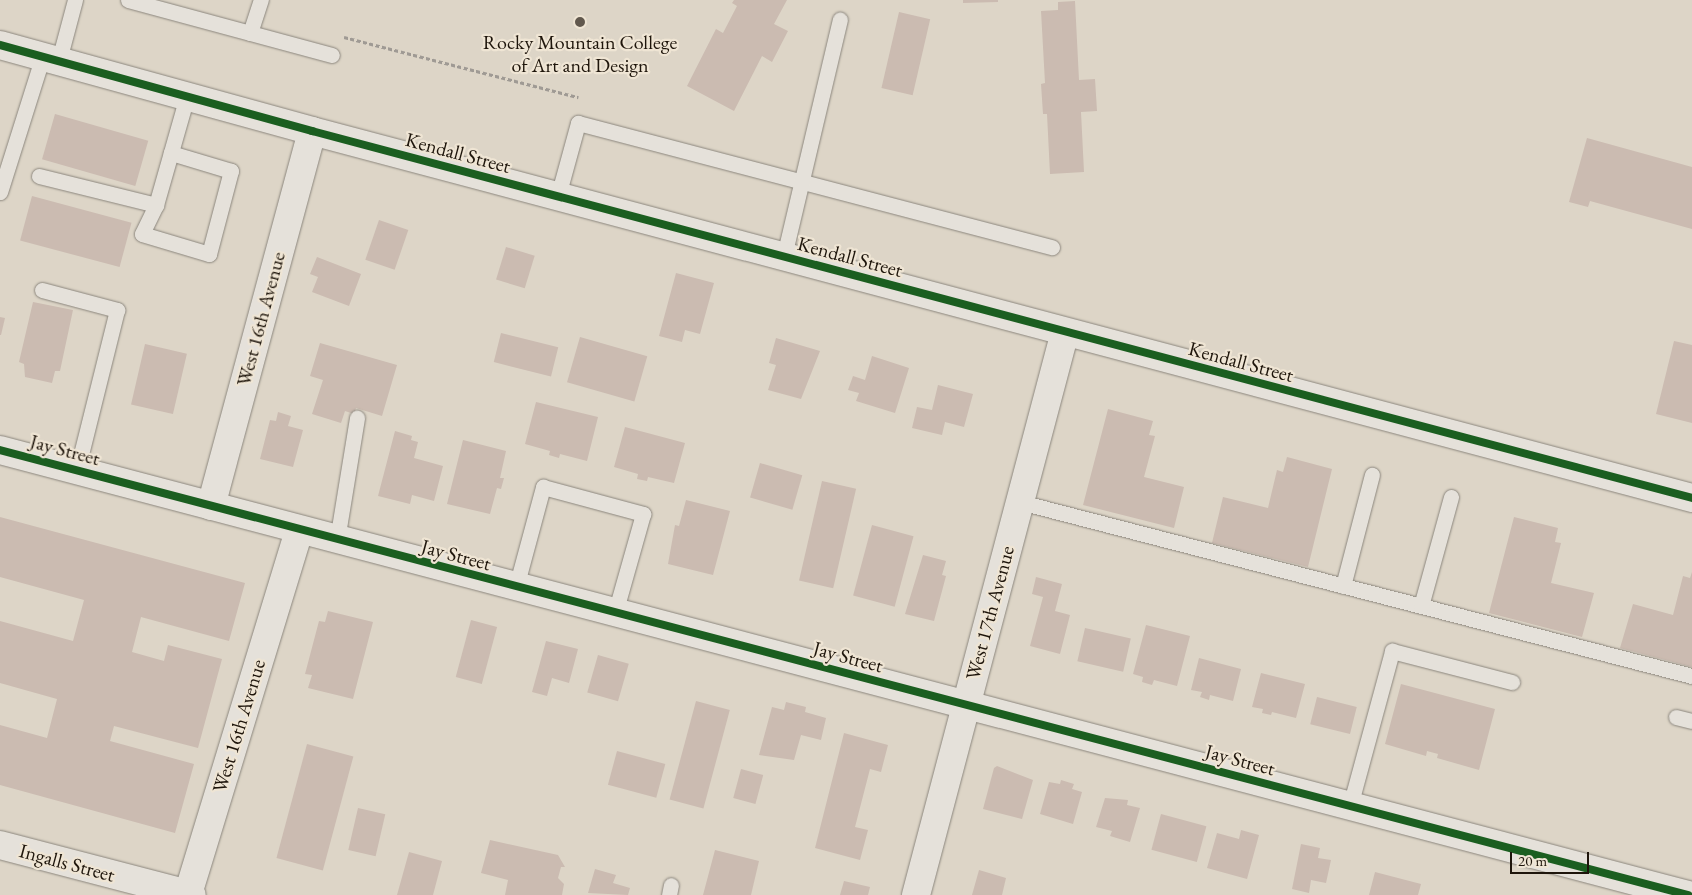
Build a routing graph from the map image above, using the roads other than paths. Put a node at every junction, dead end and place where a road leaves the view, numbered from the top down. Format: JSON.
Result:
{"nodes":[{"id":1,"x":75,"y":0,"type":"edge"},
{"id":2,"x":128,"y":0,"type":"edge"},
{"id":3,"x":261,"y":0,"type":"edge"},
{"id":4,"x":840,"y":20,"type":"dead end"},
{"id":5,"x":250,"y":33,"type":"junction"},
{"id":6,"x":0,"y":44,"type":"edge"},
{"id":7,"x":332,"y":54,"type":"dead end"},
{"id":8,"x":51,"y":58,"type":"junction"},
{"id":9,"x":187,"y":96,"type":"junction"},
{"id":10,"x":312,"y":131,"type":"junction"},
{"id":11,"x":170,"y":153,"type":"junction"},
{"id":12,"x":39,"y":176,"type":"dead end"},
{"id":13,"x":801,"y":181,"type":"junction"},
{"id":14,"x":0,"y":192,"type":"edge"},
{"id":15,"x":558,"y":196,"type":"junction"},
{"id":16,"x":156,"y":205,"type":"junction"},
{"id":17,"x":1052,"y":247,"type":"dead end"},
{"id":18,"x":784,"y":256,"type":"junction"},
{"id":19,"x":42,"y":290,"type":"dead end"},
{"id":20,"x":1065,"y":332,"type":"junction"},
{"id":21,"x":357,"y":418,"type":"dead end"},
{"id":22,"x":0,"y":450,"type":"edge"},
{"id":23,"x":77,"y":470,"type":"junction"},
{"id":24,"x":1372,"y":475,"type":"dead end"},
{"id":25,"x":1450,"y":497,"type":"dead end"},
{"id":26,"x":1692,"y":498,"type":"edge"},
{"id":27,"x":1020,"y":502,"type":"junction"},
{"id":28,"x":210,"y":506,"type":"junction"},
{"id":29,"x":299,"y":530,"type":"junction"},
{"id":30,"x":337,"y":540,"type":"junction"},
{"id":31,"x":1343,"y":586,"type":"junction"},
{"id":32,"x":516,"y":587,"type":"junction"},
{"id":33,"x":1421,"y":606,"type":"junction"},
{"id":34,"x":615,"y":613,"type":"junction"},
{"id":35,"x":1692,"y":676,"type":"edge"},
{"id":36,"x":1512,"y":682,"type":"dead end"},
{"id":37,"x":966,"y":705,"type":"junction"},
{"id":38,"x":1676,"y":717,"type":"dead end"},
{"id":39,"x":1692,"y":721,"type":"edge"},
{"id":40,"x":1350,"y":806,"type":"junction"},
{"id":41,"x":0,"y":845,"type":"edge"},
{"id":42,"x":114,"y":885,"type":"edge"},
{"id":43,"x":190,"y":894,"type":"edge"},
{"id":44,"x":916,"y":895,"type":"edge"},
{"id":45,"x":1688,"y":895,"type":"edge"}],
"edges":[{"from":1,"to":8,"type":"lane"},
{"from":2,"to":5,"type":"lane"},
{"from":3,"to":5,"type":"lane"},
{"from":4,"to":13,"type":"lane"},
{"from":5,"to":7,"type":"lane"},
{"from":6,"to":8,"type":"street","name":"Kendall Street"},
{"from":8,"to":9,"type":"street","name":"Kendall Street"},
{"from":8,"to":14,"type":"lane"},
{"from":9,"to":10,"type":"street","name":"Kendall Street"},
{"from":9,"to":11,"type":"lane"},
{"from":10,"to":15,"type":"street","name":"Kendall Street"},
{"from":10,"to":28,"type":"street","name":"West 16th Avenue"},
{"from":11,"to":16,"type":"lane"},
{"from":11,"to":16,"type":"lane"},
{"from":12,"to":16,"type":"lane"},
{"from":13,"to":15,"type":"lane"},
{"from":13,"to":17,"type":"lane"},
{"from":13,"to":18,"type":"lane"},
{"from":15,"to":18,"type":"street","name":"Kendall Street"},
{"from":18,"to":20,"type":"street","name":"Kendall Street"},
{"from":19,"to":23,"type":"lane"},
{"from":20,"to":26,"type":"street","name":"Kendall Street"},
{"from":20,"to":27,"type":"street","name":"West 17th Avenue"},
{"from":21,"to":30,"type":"lane"},
{"from":22,"to":23,"type":"street","name":"Jay Street"},
{"from":23,"to":28,"type":"street","name":"Jay Street"},
{"from":24,"to":31,"type":"lane"},
{"from":25,"to":33,"type":"lane"},
{"from":27,"to":31,"type":"lane"},
{"from":27,"to":37,"type":"street","name":"West 17th Avenue"},
{"from":28,"to":29,"type":"street","name":"Jay Street"},
{"from":29,"to":30,"type":"street","name":"Jay Street"},
{"from":29,"to":43,"type":"street","name":"West 16th Avenue"},
{"from":30,"to":32,"type":"street","name":"Jay Street"},
{"from":31,"to":33,"type":"lane"},
{"from":32,"to":34,"type":"street","name":"Jay Street"},
{"from":32,"to":34,"type":"lane"},
{"from":33,"to":35,"type":"lane"},
{"from":34,"to":37,"type":"street","name":"Jay Street"},
{"from":36,"to":40,"type":"lane"},
{"from":37,"to":40,"type":"street","name":"Jay Street"},
{"from":37,"to":44,"type":"street","name":"West 17th Avenue"},
{"from":38,"to":39,"type":"lane"},
{"from":40,"to":45,"type":"street","name":"Jay Street"},
{"from":41,"to":42,"type":"street","name":"Ingalls Street"},
{"from":42,"to":43,"type":"street","name":"Ingalls Street"}]}
